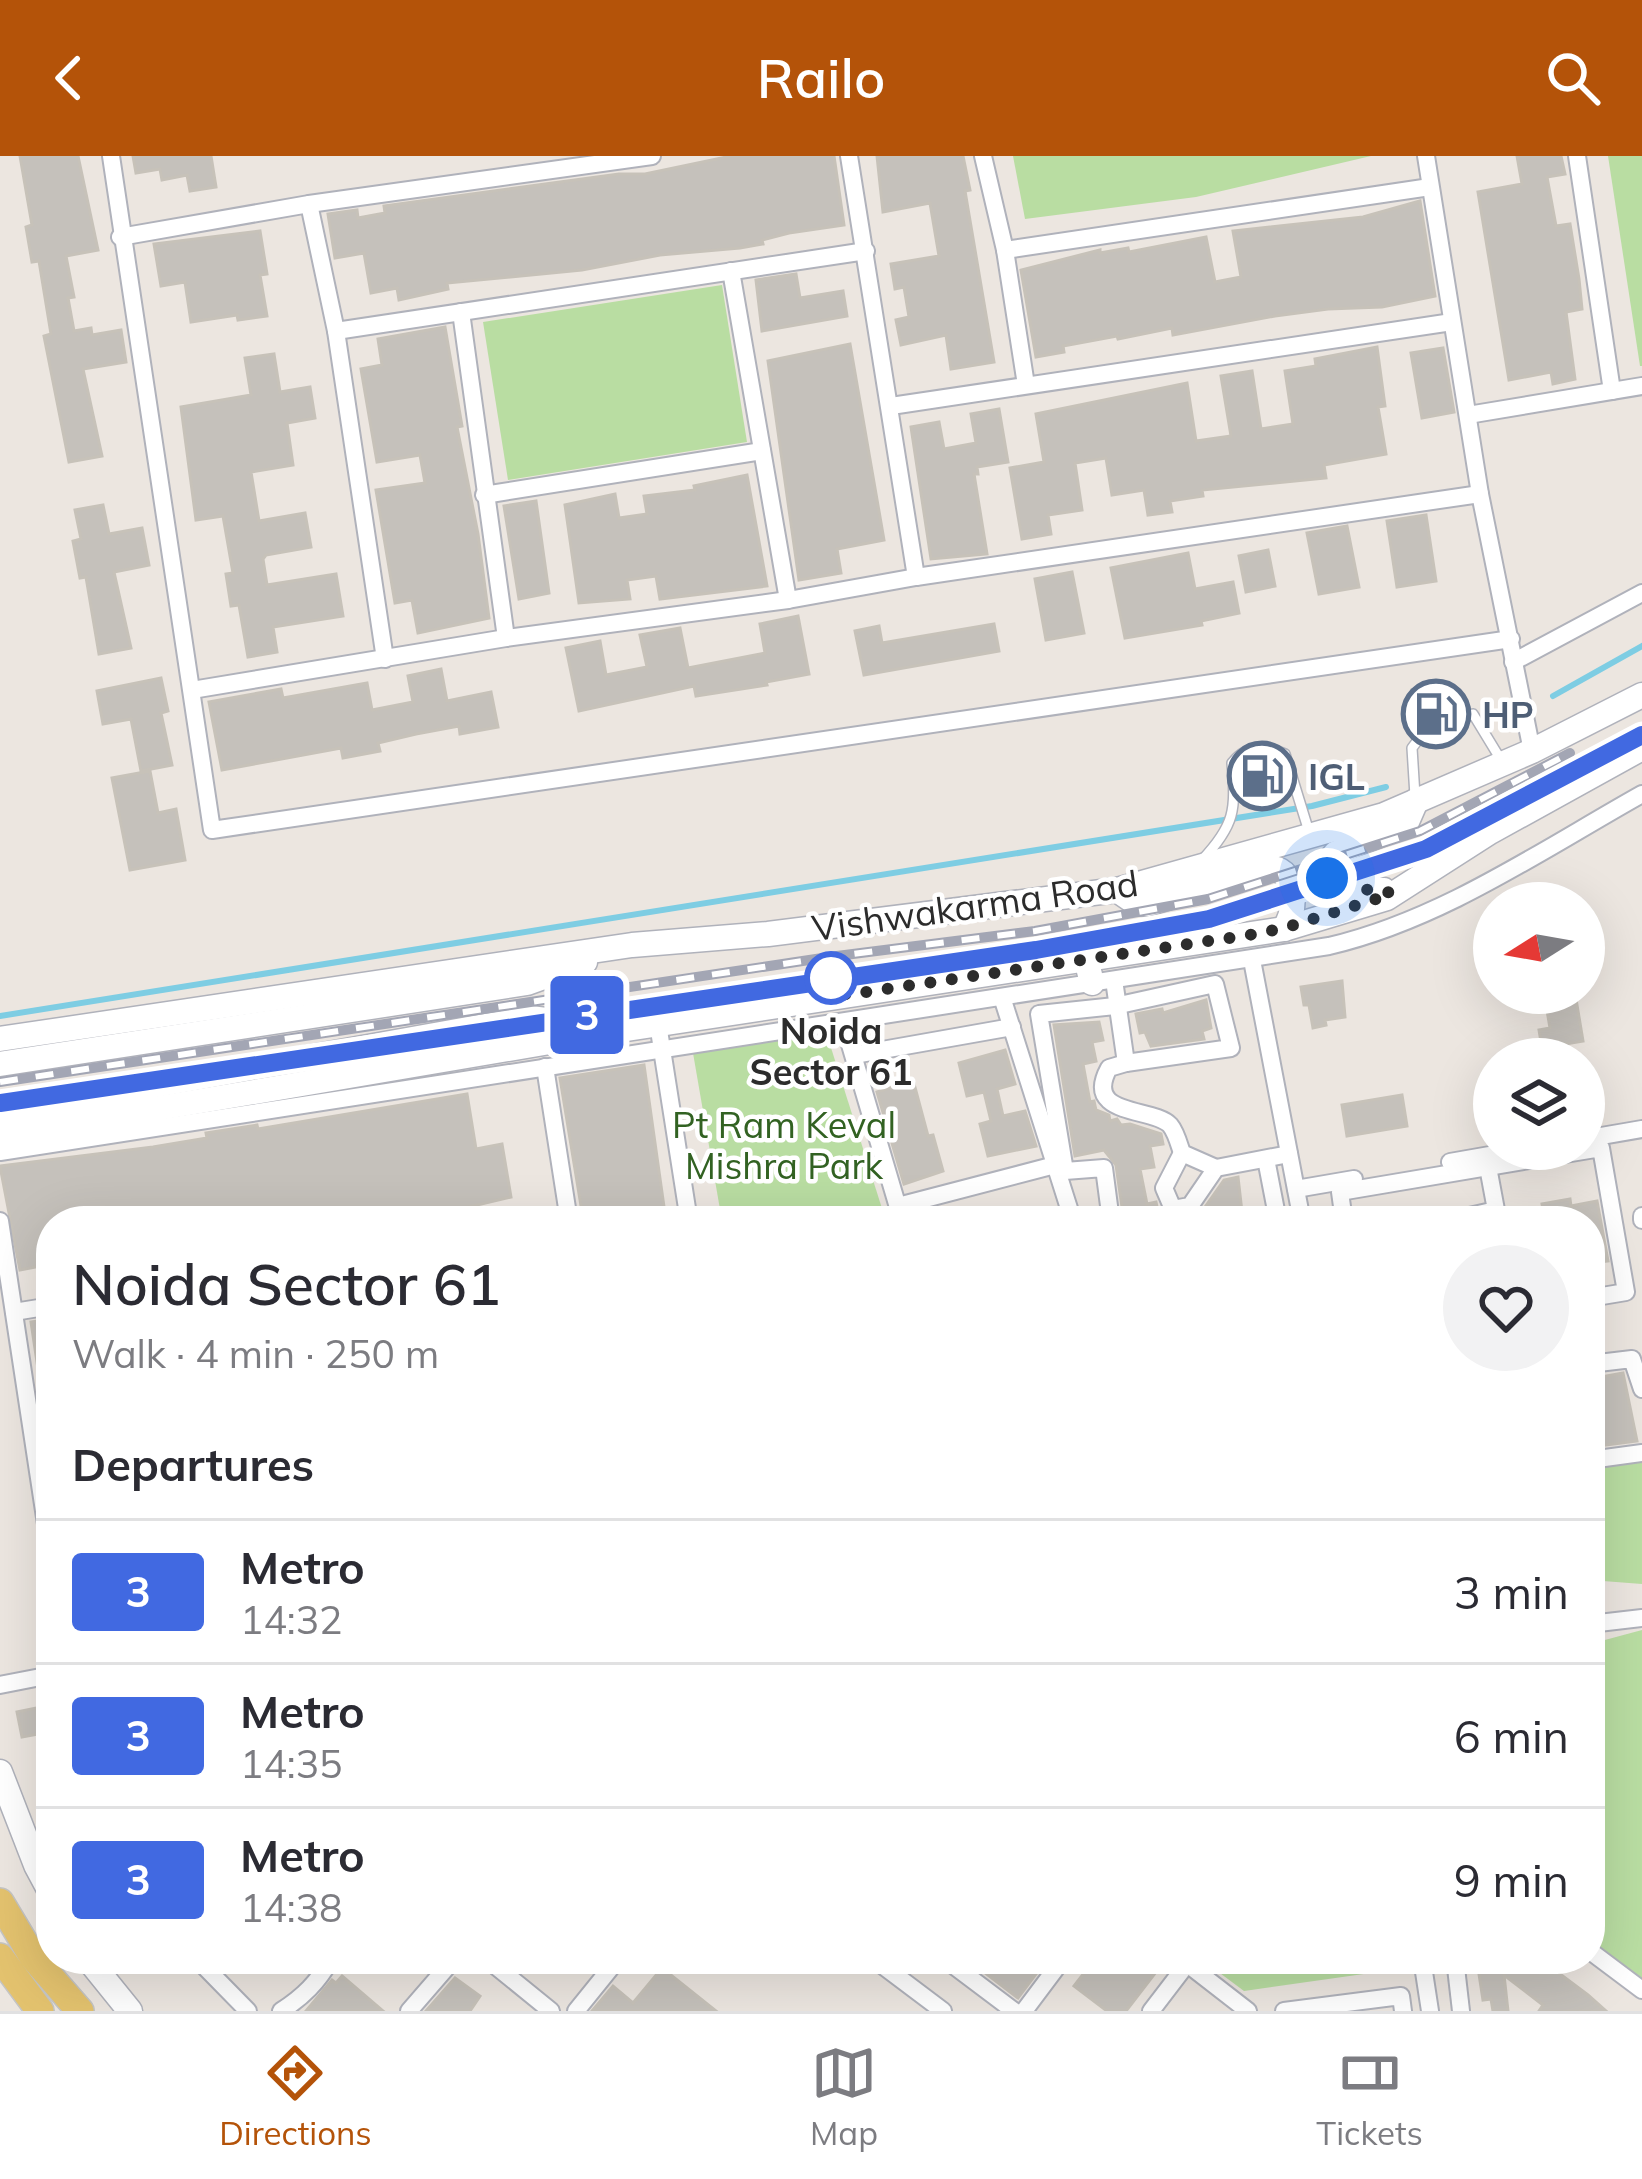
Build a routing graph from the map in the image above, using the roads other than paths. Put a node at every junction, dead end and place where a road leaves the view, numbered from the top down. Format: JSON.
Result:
{"nodes":[{"id":1,"x":111,"y":156,"type":"edge"},
{"id":2,"x":652,"y":156,"type":"edge"},
{"id":3,"x":849,"y":156,"type":"edge"},
{"id":4,"x":983,"y":156,"type":"edge"},
{"id":5,"x":1426,"y":156,"type":"edge"},
{"id":6,"x":1577,"y":156,"type":"edge"},
{"id":7,"x":1430,"y":187,"type":"junction"},
{"id":8,"x":309,"y":204,"type":"junction"},
{"id":9,"x":120,"y":237,"type":"junction"},
{"id":10,"x":1005,"y":250,"type":"junction"},
{"id":11,"x":866,"y":251,"type":"junction"},
{"id":12,"x":730,"y":271,"type":"junction"},
{"id":13,"x":461,"y":312,"type":"junction"},
{"id":14,"x":1453,"y":322,"type":"junction"},
{"id":15,"x":336,"y":331,"type":"junction"},
{"id":16,"x":1026,"y":386,"type":"junction"},
{"id":17,"x":1642,"y":386,"type":"edge"},
{"id":18,"x":1612,"y":391,"type":"junction"},
{"id":19,"x":891,"y":406,"type":"junction"},
{"id":20,"x":1468,"y":415,"type":"junction"},
{"id":21,"x":762,"y":451,"type":"junction"},
{"id":22,"x":1480,"y":494,"type":"junction"},
{"id":23,"x":484,"y":495,"type":"junction"},
{"id":24,"x":916,"y":577,"type":"junction"},
{"id":25,"x":1642,"y":593,"type":"edge"},
{"id":26,"x":788,"y":599,"type":"junction"},
{"id":27,"x":506,"y":638,"type":"junction"},
{"id":28,"x":1510,"y":639,"type":"junction"},
{"id":29,"x":386,"y":659,"type":"junction"},
{"id":30,"x":1513,"y":662,"type":"junction"},
{"id":31,"x":192,"y":690,"type":"junction"},
{"id":32,"x":1642,"y":695,"type":"edge"},
{"id":33,"x":1642,"y":748,"type":"edge"},
{"id":34,"x":1532,"y":751,"type":"junction"},
{"id":35,"x":1503,"y":764,"type":"junction"},
{"id":36,"x":1642,"y":794,"type":"edge"},
{"id":37,"x":1416,"y":801,"type":"junction"},
{"id":38,"x":1306,"y":817,"type":"junction"},
{"id":39,"x":1194,"y":868,"type":"junction"},
{"id":40,"x":1117,"y":890,"type":"junction"},
{"id":41,"x":1392,"y":894,"type":"junction"},
{"id":42,"x":1284,"y":928,"type":"junction"},
{"id":43,"x":632,"y":944,"type":"junction"},
{"id":44,"x":1252,"y":960,"type":"junction"},
{"id":45,"x":1097,"y":974,"type":"junction"},
{"id":46,"x":1002,"y":997,"type":"junction"},
{"id":47,"x":1115,"y":1006,"type":"junction"},
{"id":48,"x":1012,"y":1027,"type":"junction"},
{"id":49,"x":620,"y":1030,"type":"junction"},
{"id":50,"x":660,"y":1036,"type":"junction"},
{"id":51,"x":848,"y":1038,"type":"junction"},
{"id":52,"x":0,"y":1039,"type":"edge"},
{"id":53,"x":1126,"y":1063,"type":"junction"},
{"id":54,"x":0,"y":1064,"type":"edge"},
{"id":55,"x":545,"y":1067,"type":"junction"},
{"id":56,"x":0,"y":1113,"type":"edge"},
{"id":57,"x":1642,"y":1129,"type":"edge"},
{"id":58,"x":1605,"y":1135,"type":"edge"},
{"id":59,"x":0,"y":1136,"type":"edge"},
{"id":60,"x":0,"y":1151,"type":"edge"},
{"id":61,"x":1182,"y":1153,"type":"junction"},
{"id":62,"x":1289,"y":1154,"type":"junction"},
{"id":63,"x":1473,"y":1158,"type":"edge"},
{"id":64,"x":1266,"y":1159,"type":"junction"},
{"id":65,"x":1055,"y":1165,"type":"junction"},
{"id":66,"x":1216,"y":1168,"type":"junction"},
{"id":67,"x":1473,"y":1170,"type":"edge"},
{"id":68,"x":1489,"y":1170,"type":"edge"},
{"id":69,"x":1605,"y":1170,"type":"edge"},
{"id":70,"x":1296,"y":1189,"type":"junction"},
{"id":71,"x":567,"y":1206,"type":"edge"},
{"id":72,"x":687,"y":1206,"type":"edge"},
{"id":73,"x":898,"y":1206,"type":"edge"},
{"id":74,"x":925,"y":1206,"type":"edge"},
{"id":75,"x":1068,"y":1206,"type":"edge"},
{"id":76,"x":1109,"y":1206,"type":"edge"},
{"id":77,"x":1172,"y":1206,"type":"edge"},
{"id":78,"x":1190,"y":1206,"type":"edge"},
{"id":79,"x":1275,"y":1206,"type":"edge"},
{"id":80,"x":1299,"y":1206,"type":"edge"},
{"id":81,"x":1342,"y":1206,"type":"edge"},
{"id":82,"x":1495,"y":1206,"type":"edge"},
{"id":83,"x":0,"y":1221,"type":"edge"},
{"id":84,"x":1605,"y":1296,"type":"edge"},
{"id":85,"x":36,"y":1308,"type":"edge"},
{"id":86,"x":14,"y":1312,"type":"junction"},
{"id":87,"x":1605,"y":1362,"type":"edge"},
{"id":88,"x":1642,"y":1389,"type":"edge"},
{"id":89,"x":1642,"y":1453,"type":"edge"},
{"id":90,"x":36,"y":1458,"type":"edge"},
{"id":91,"x":1605,"y":1458,"type":"edge"},
{"id":92,"x":1642,"y":1618,"type":"edge"},
{"id":93,"x":1605,"y":1622,"type":"edge"},
{"id":94,"x":36,"y":1678,"type":"edge"},
{"id":95,"x":0,"y":1685,"type":"edge"},
{"id":96,"x":0,"y":1772,"type":"edge"},
{"id":97,"x":36,"y":1848,"type":"edge"},
{"id":98,"x":0,"y":1901,"type":"edge"},
{"id":99,"x":36,"y":1948,"type":"edge"},
{"id":100,"x":0,"y":1957,"type":"edge"},
{"id":101,"x":1605,"y":1962,"type":"edge"},
{"id":102,"x":54,"y":1974,"type":"edge"},
{"id":103,"x":100,"y":1974,"type":"edge"},
{"id":104,"x":211,"y":1974,"type":"edge"},
{"id":105,"x":323,"y":1974,"type":"edge"},
{"id":106,"x":441,"y":1974,"type":"edge"},
{"id":107,"x":505,"y":1974,"type":"edge"},
{"id":108,"x":606,"y":1974,"type":"edge"},
{"id":109,"x":889,"y":1974,"type":"edge"},
{"id":110,"x":965,"y":1974,"type":"edge"},
{"id":111,"x":1052,"y":1974,"type":"edge"},
{"id":112,"x":1176,"y":1974,"type":"edge"},
{"id":113,"x":1201,"y":1974,"type":"edge"},
{"id":114,"x":1424,"y":1974,"type":"edge"},
{"id":115,"x":1457,"y":1974,"type":"edge"},
{"id":116,"x":1642,"y":1990,"type":"edge"},
{"id":117,"x":918,"y":2004,"type":"edge"},
{"id":118,"x":243,"y":2009,"type":"edge"},
{"id":119,"x":1154,"y":2010,"type":"edge"},
{"id":120,"x":40,"y":2011,"type":"edge"},
{"id":121,"x":80,"y":2011,"type":"edge"},
{"id":122,"x":130,"y":2011,"type":"edge"},
{"id":123,"x":281,"y":2011,"type":"edge"},
{"id":124,"x":409,"y":2011,"type":"edge"},
{"id":125,"x":551,"y":2011,"type":"edge"},
{"id":126,"x":576,"y":2011,"type":"edge"},
{"id":127,"x":944,"y":2011,"type":"edge"},
{"id":128,"x":1014,"y":2011,"type":"edge"},
{"id":129,"x":1024,"y":2011,"type":"edge"},
{"id":130,"x":1248,"y":2011,"type":"edge"},
{"id":131,"x":1284,"y":2011,"type":"edge"},
{"id":132,"x":1403,"y":2011,"type":"edge"},
{"id":133,"x":1430,"y":2011,"type":"edge"},
{"id":134,"x":1462,"y":2011,"type":"edge"}],
"edges":[{"from":1,"to":9,"type":"street"},
{"from":2,"to":8,"type":"street"},
{"from":3,"to":11,"type":"street"},
{"from":4,"to":10,"type":"street"},
{"from":5,"to":7,"type":"street"},
{"from":6,"to":18,"type":"street"},
{"from":7,"to":10,"type":"street"},
{"from":7,"to":14,"type":"street"},
{"from":8,"to":9,"type":"street"},
{"from":8,"to":15,"type":"street"},
{"from":9,"to":31,"type":"street"},
{"from":10,"to":16,"type":"street"},
{"from":11,"to":12,"type":"street"},
{"from":11,"to":19,"type":"street"},
{"from":12,"to":13,"type":"street"},
{"from":12,"to":21,"type":"street"},
{"from":13,"to":15,"type":"street"},
{"from":13,"to":23,"type":"street"},
{"from":14,"to":16,"type":"street"},
{"from":14,"to":20,"type":"street"},
{"from":15,"to":29,"type":"street"},
{"from":16,"to":19,"type":"street"},
{"from":17,"to":18,"type":"street"},
{"from":18,"to":20,"type":"street"},
{"from":19,"to":24,"type":"street"},
{"from":20,"to":22,"type":"street"},
{"from":21,"to":23,"type":"street"},
{"from":21,"to":26,"type":"street"},
{"from":22,"to":24,"type":"street"},
{"from":22,"to":28,"type":"street"},
{"from":23,"to":27,"type":"street"},
{"from":24,"to":26,"type":"street"},
{"from":25,"to":30,"type":"street"},
{"from":26,"to":27,"type":"street"},
{"from":27,"to":29,"type":"street"},
{"from":28,"to":30,"type":"street"},
{"from":28,"to":31,"type":"street"},
{"from":29,"to":31,"type":"street"},
{"from":30,"to":34,"type":"street"},
{"from":32,"to":34,"type":"main road","name":"Vishwakarma Road"},
{"from":33,"to":41,"type":"main road","name":"Vishwakarma Road"},
{"from":34,"to":35,"type":"main road","name":"Vishwakarma Road"},
{"from":35,"to":37,"type":"main road","name":"Vishwakarma Road"},
{"from":35,"to":37,"type":"lane"},
{"from":36,"to":44,"type":"street"},
{"from":37,"to":38,"type":"main road","name":"Vishwakarma Road"},
{"from":37,"to":41,"type":"main road"},
{"from":38,"to":39,"type":"main road","name":"Vishwakarma Road"},
{"from":38,"to":39,"type":"lane"},
{"from":39,"to":40,"type":"main road","name":"Vishwakarma Road"},
{"from":40,"to":42,"type":"main road"},
{"from":40,"to":43,"type":"main road","name":"Vishwakarma Road"},
{"from":41,"to":42,"type":"main road","name":"Vishwakarma Road"},
{"from":42,"to":45,"type":"main road","name":"Vishwakarma Road"},
{"from":43,"to":52,"type":"main road"},
{"from":43,"to":54,"type":"main road"},
{"from":44,"to":45,"type":"street"},
{"from":44,"to":62,"type":"street"},
{"from":45,"to":46,"type":"street"},
{"from":45,"to":47,"type":"street"},
{"from":45,"to":50,"type":"main road","name":"Vishwakarma Road"},
{"from":46,"to":48,"type":"street"},
{"from":46,"to":51,"type":"street"},
{"from":47,"to":53,"type":"street"},
{"from":47,"to":53,"type":"street"},
{"from":47,"to":76,"type":"street"},
{"from":48,"to":51,"type":"street"},
{"from":48,"to":65,"type":"street"},
{"from":49,"to":50,"type":"main road","name":"Vishwakarma Road"},
{"from":49,"to":56,"type":"main road"},
{"from":49,"to":59,"type":"main road","name":"Vishwakarma Road"},
{"from":50,"to":51,"type":"street"},
{"from":50,"to":55,"type":"street"},
{"from":50,"to":72,"type":"street"},
{"from":51,"to":73,"type":"street"},
{"from":53,"to":61,"type":"street"},
{"from":55,"to":60,"type":"street"},
{"from":55,"to":71,"type":"street"},
{"from":57,"to":58,"type":"street"},
{"from":61,"to":66,"type":"street"},
{"from":61,"to":77,"type":"street"},
{"from":62,"to":64,"type":"street"},
{"from":62,"to":70,"type":"street"},
{"from":63,"to":70,"type":"street"},
{"from":64,"to":66,"type":"street"},
{"from":64,"to":79,"type":"street"},
{"from":65,"to":74,"type":"street"},
{"from":65,"to":75,"type":"street"},
{"from":66,"to":78,"type":"street"},
{"from":67,"to":81,"type":"street"},
{"from":68,"to":82,"type":"street"},
{"from":69,"to":84,"type":"street"},
{"from":70,"to":80,"type":"street"},
{"from":83,"to":86,"type":"street"},
{"from":85,"to":86,"type":"street"},
{"from":86,"to":90,"type":"street"},
{"from":87,"to":88,"type":"street"},
{"from":89,"to":91,"type":"street"},
{"from":92,"to":93,"type":"street"},
{"from":94,"to":95,"type":"street"},
{"from":96,"to":97,"type":"main road"},
{"from":98,"to":99,"type":"main road"},
{"from":100,"to":120,"type":"main road"},
{"from":101,"to":116,"type":"street"},
{"from":102,"to":121,"type":"main road"},
{"from":103,"to":122,"type":"main road"},
{"from":104,"to":118,"type":"street"},
{"from":105,"to":123,"type":"street"},
{"from":106,"to":124,"type":"street"},
{"from":107,"to":125,"type":"street"},
{"from":108,"to":126,"type":"street"},
{"from":109,"to":117,"type":"street"},
{"from":110,"to":128,"type":"street"},
{"from":111,"to":129,"type":"street"},
{"from":112,"to":119,"type":"street"},
{"from":113,"to":130,"type":"street"},
{"from":114,"to":133,"type":"street"},
{"from":115,"to":134,"type":"street"},
{"from":117,"to":127,"type":"street"},
{"from":131,"to":132,"type":"street"}]}
